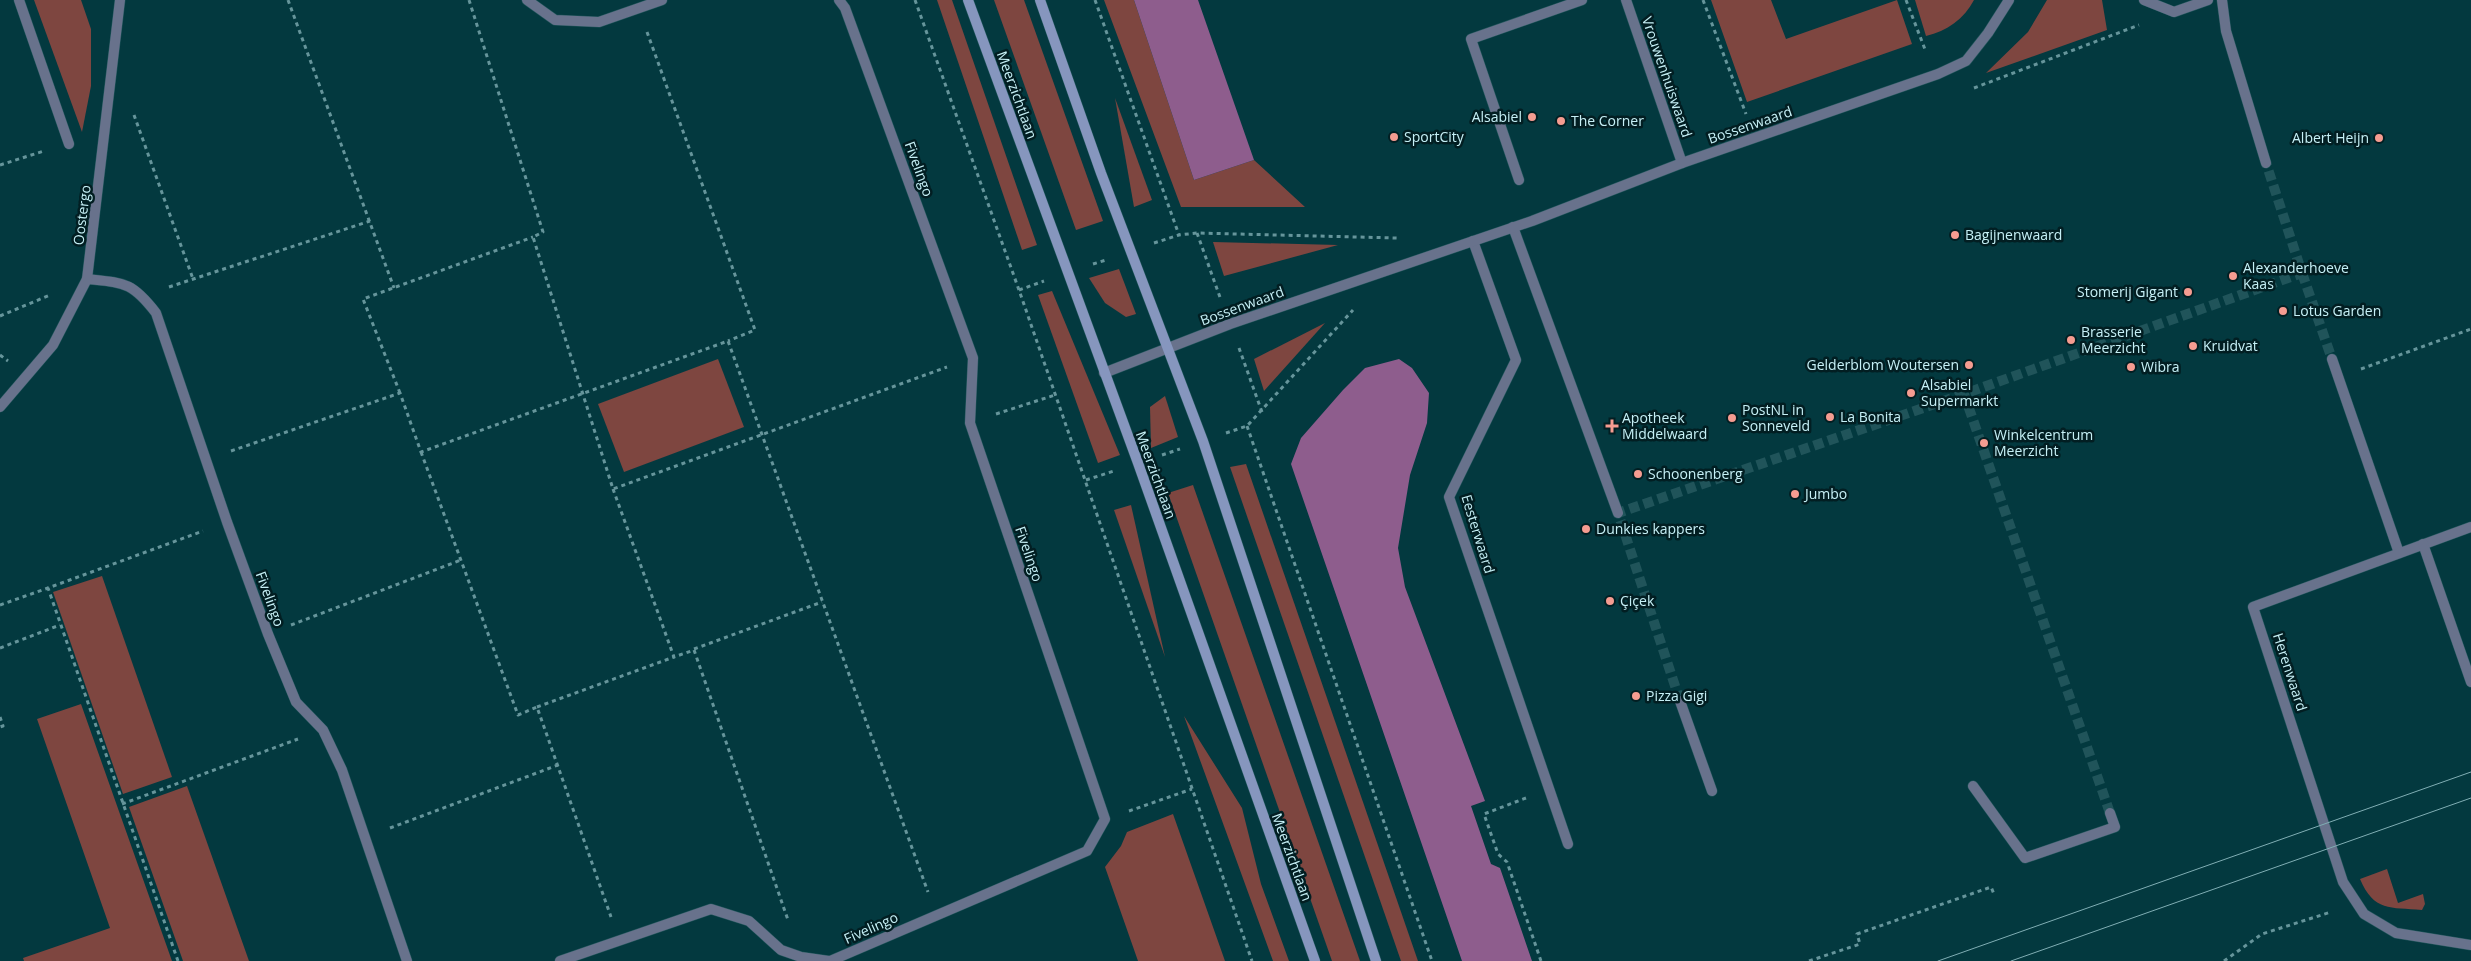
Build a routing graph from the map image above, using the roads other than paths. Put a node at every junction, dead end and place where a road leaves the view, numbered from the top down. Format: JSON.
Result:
{"nodes":[{"id":1,"x":19,"y":0,"type":"edge"},
{"id":2,"x":120,"y":0,"type":"edge"},
{"id":3,"x":527,"y":0,"type":"edge"},
{"id":4,"x":662,"y":0,"type":"edge"},
{"id":5,"x":839,"y":0,"type":"edge"},
{"id":6,"x":968,"y":0,"type":"edge"},
{"id":7,"x":1040,"y":0,"type":"edge"},
{"id":8,"x":1582,"y":0,"type":"edge"},
{"id":9,"x":1626,"y":0,"type":"edge"},
{"id":10,"x":2009,"y":0,"type":"edge"},
{"id":11,"x":2144,"y":0,"type":"edge"},
{"id":12,"x":2208,"y":0,"type":"edge"},
{"id":13,"x":2222,"y":0,"type":"edge"},
{"id":14,"x":69,"y":144,"type":"road end"},
{"id":15,"x":2266,"y":163,"type":"tunnel mouth"},
{"id":16,"x":1682,"y":164,"type":"junction"},
{"id":17,"x":1519,"y":180,"type":"dead end"},
{"id":18,"x":1513,"y":227,"type":"junction"},
{"id":19,"x":1473,"y":241,"type":"junction"},
{"id":20,"x":88,"y":278,"type":"junction"},
{"id":21,"x":1168,"y":348,"type":"junction"},
{"id":22,"x":2332,"y":359,"type":"tunnel mouth"},
{"id":23,"x":1104,"y":373,"type":"junction"},
{"id":24,"x":0,"y":407,"type":"edge"},
{"id":25,"x":1618,"y":513,"type":"dead end"},
{"id":26,"x":2471,"y":527,"type":"edge"},
{"id":27,"x":2423,"y":544,"type":"junction"},
{"id":28,"x":2399,"y":553,"type":"junction"},
{"id":29,"x":2471,"y":682,"type":"edge"},
{"id":30,"x":1680,"y":700,"type":"tunnel mouth"},
{"id":31,"x":1973,"y":786,"type":"dead end"},
{"id":32,"x":1712,"y":791,"type":"dead end"},
{"id":33,"x":2110,"y":813,"type":"tunnel mouth"},
{"id":34,"x":1568,"y":844,"type":"dead end"},
{"id":35,"x":2471,"y":945,"type":"edge"},
{"id":36,"x":407,"y":961,"type":"edge"},
{"id":37,"x":560,"y":961,"type":"edge"},
{"id":38,"x":829,"y":961,"type":"edge"},
{"id":39,"x":1315,"y":961,"type":"edge"},
{"id":40,"x":1376,"y":961,"type":"edge"}],
"edges":[{"from":1,"to":14,"type":"street"},
{"from":2,"to":20,"type":"street","name":"Oostergo"},
{"from":3,"to":4,"type":"street"},
{"from":5,"to":38,"type":"street","name":"Fivelingo"},
{"from":6,"to":23,"type":"street","name":"Meerzichtlaan"},
{"from":7,"to":21,"type":"street"},
{"from":8,"to":17,"type":"street"},
{"from":9,"to":16,"type":"street","name":"Vrouwenhuiswaard"},
{"from":10,"to":16,"type":"street","name":"Bossenwaard"},
{"from":11,"to":12,"type":"street"},
{"from":13,"to":15,"type":"street"},
{"from":16,"to":18,"type":"street","name":"Bossenwaard"},
{"from":18,"to":19,"type":"street","name":"Bossenwaard"},
{"from":18,"to":25,"type":"street"},
{"from":19,"to":21,"type":"street","name":"Bossenwaard"},
{"from":19,"to":34,"type":"street","name":"Eesterwaard"},
{"from":20,"to":24,"type":"street","name":"Oostergo"},
{"from":20,"to":36,"type":"street","name":"Fivelingo"},
{"from":21,"to":23,"type":"street","name":"Bossenwaard"},
{"from":21,"to":40,"type":"street"},
{"from":22,"to":28,"type":"street"},
{"from":23,"to":39,"type":"street","name":"Meerzichtlaan"},
{"from":26,"to":27,"type":"street","name":"Herenwaard"},
{"from":27,"to":28,"type":"street","name":"Herenwaard"},
{"from":27,"to":29,"type":"street"},
{"from":28,"to":35,"type":"street","name":"Herenwaard"},
{"from":30,"to":32,"type":"street"},
{"from":31,"to":33,"type":"street"},
{"from":37,"to":38,"type":"street","name":"Fivelingo"}]}
